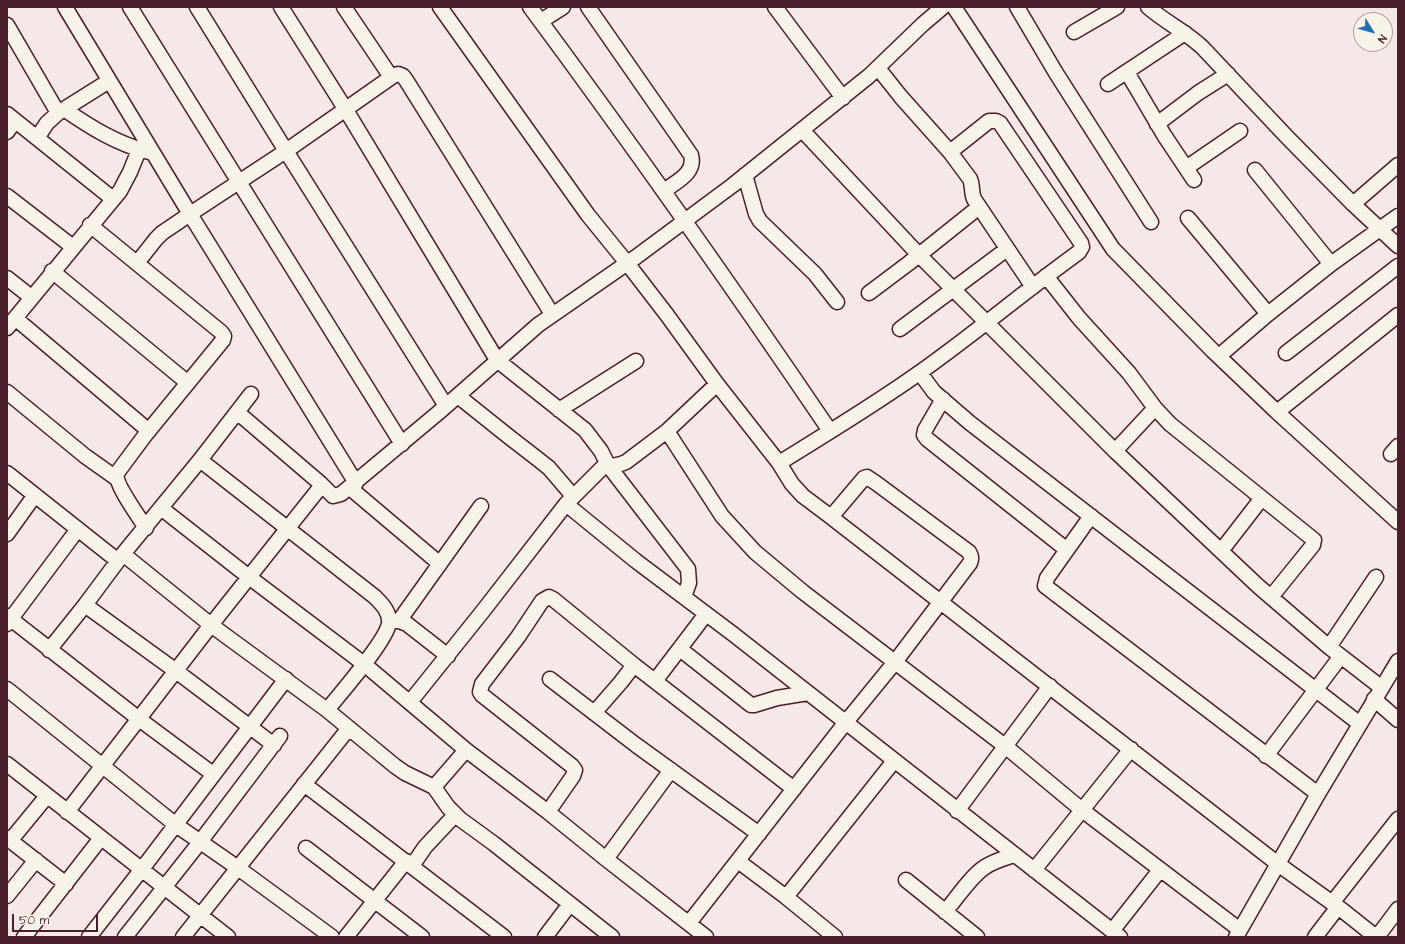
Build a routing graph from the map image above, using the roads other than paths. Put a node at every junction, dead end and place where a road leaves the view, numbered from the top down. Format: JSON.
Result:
{"nodes":[{"id":1,"x":65,"y":7,"type":"edge"},
{"id":2,"x":130,"y":7,"type":"edge"},
{"id":3,"x":197,"y":7,"type":"edge"},
{"id":4,"x":281,"y":7,"type":"edge"},
{"id":5,"x":344,"y":7,"type":"edge"},
{"id":6,"x":440,"y":7,"type":"edge"},
{"id":7,"x":530,"y":7,"type":"edge"},
{"id":8,"x":563,"y":7,"type":"edge"},
{"id":9,"x":588,"y":7,"type":"edge"},
{"id":10,"x":775,"y":7,"type":"edge"},
{"id":11,"x":943,"y":7,"type":"edge"},
{"id":12,"x":954,"y":7,"type":"edge"},
{"id":13,"x":1017,"y":7,"type":"edge"},
{"id":14,"x":1117,"y":7,"type":"edge"},
{"id":15,"x":1156,"y":9,"type":"edge"},
{"id":16,"x":541,"y":21,"type":"junction"},
{"id":17,"x":7,"y":25,"type":"edge"},
{"id":18,"x":1074,"y":32,"type":"dead end"},
{"id":19,"x":1185,"y":33,"type":"junction"},
{"id":20,"x":878,"y":68,"type":"junction"},
{"id":21,"x":1127,"y":72,"type":"junction"},
{"id":22,"x":1228,"y":74,"type":"junction"},
{"id":23,"x":391,"y":77,"type":"junction"},
{"id":24,"x":109,"y":81,"type":"junction"},
{"id":25,"x":1108,"y":84,"type":"dead end"},
{"id":26,"x":843,"y":98,"type":"junction"},
{"id":27,"x":346,"y":110,"type":"junction"},
{"id":28,"x":61,"y":111,"type":"junction"},
{"id":29,"x":10,"y":122,"type":"edge"},
{"id":30,"x":1157,"y":124,"type":"junction"},
{"id":31,"x":802,"y":130,"type":"junction"},
{"id":32,"x":1240,"y":132,"type":"dead end"},
{"id":33,"x":37,"y":138,"type":"junction"},
{"id":34,"x":146,"y":151,"type":"junction"},
{"id":35,"x":286,"y":151,"type":"junction"},
{"id":36,"x":950,"y":152,"type":"junction"},
{"id":37,"x":1398,"y":165,"type":"edge"},
{"id":38,"x":1255,"y":170,"type":"dead end"},
{"id":39,"x":746,"y":175,"type":"junction"},
{"id":40,"x":238,"y":182,"type":"junction"},
{"id":41,"x":664,"y":191,"type":"junction"},
{"id":42,"x":7,"y":196,"type":"edge"},
{"id":43,"x":113,"y":199,"type":"junction"},
{"id":44,"x":1353,"y":204,"type":"junction"},
{"id":45,"x":979,"y":207,"type":"junction"},
{"id":46,"x":190,"y":214,"type":"junction"},
{"id":47,"x":1398,"y":216,"type":"edge"},
{"id":48,"x":1188,"y":218,"type":"dead end"},
{"id":49,"x":685,"y":221,"type":"junction"},
{"id":50,"x":1151,"y":222,"type":"dead end"},
{"id":51,"x":90,"y":225,"type":"junction"},
{"id":52,"x":1381,"y":229,"type":"junction"},
{"id":53,"x":1398,"y":246,"type":"edge"},
{"id":54,"x":73,"y":247,"type":"junction"},
{"id":55,"x":1006,"y":248,"type":"junction"},
{"id":56,"x":919,"y":255,"type":"junction"},
{"id":57,"x":627,"y":262,"type":"junction"},
{"id":58,"x":137,"y":263,"type":"junction"},
{"id":59,"x":1332,"y":264,"type":"junction"},
{"id":60,"x":1398,"y":266,"type":"edge"},
{"id":61,"x":52,"y":271,"type":"junction"},
{"id":62,"x":1046,"y":276,"type":"junction"},
{"id":63,"x":7,"y":278,"type":"edge"},
{"id":64,"x":1033,"y":287,"type":"junction"},
{"id":65,"x":954,"y":290,"type":"junction"},
{"id":66,"x":869,"y":293,"type":"dead end"},
{"id":67,"x":31,"y":297,"type":"junction"},
{"id":68,"x":837,"y":302,"type":"dead end"},
{"id":69,"x":552,"y":314,"type":"junction"},
{"id":70,"x":1268,"y":314,"type":"junction"},
{"id":71,"x":1398,"y":315,"type":"edge"},
{"id":72,"x":11,"y":323,"type":"edge"},
{"id":73,"x":986,"y":323,"type":"junction"},
{"id":74,"x":900,"y":329,"type":"dead end"},
{"id":75,"x":1286,"y":353,"type":"dead end"},
{"id":76,"x":1219,"y":356,"type":"junction"},
{"id":77,"x":497,"y":360,"type":"junction"},
{"id":78,"x":636,"y":361,"type":"dead end"},
{"id":79,"x":920,"y":373,"type":"junction"},
{"id":80,"x":188,"y":383,"type":"junction"},
{"id":81,"x":717,"y":384,"type":"junction"},
{"id":82,"x":7,"y":392,"type":"edge"},
{"id":83,"x":251,"y":394,"type":"dead end"},
{"id":84,"x":458,"y":396,"type":"junction"},
{"id":85,"x":942,"y":399,"type":"junction"},
{"id":86,"x":446,"y":406,"type":"junction"},
{"id":87,"x":1155,"y":408,"type":"junction"},
{"id":88,"x":559,"y":410,"type":"junction"},
{"id":89,"x":237,"y":412,"type":"junction"},
{"id":90,"x":1277,"y":412,"type":"junction"},
{"id":91,"x":150,"y":431,"type":"junction"},
{"id":92,"x":667,"y":431,"type":"junction"},
{"id":93,"x":830,"y":431,"type":"junction"},
{"id":94,"x":402,"y":444,"type":"junction"},
{"id":95,"x":1115,"y":451,"type":"junction"},
{"id":96,"x":200,"y":460,"type":"junction"},
{"id":97,"x":779,"y":463,"type":"junction"},
{"id":98,"x":608,"y":465,"type":"junction"},
{"id":99,"x":7,"y":473,"type":"edge"},
{"id":100,"x":116,"y":478,"type":"junction"},
{"id":101,"x":322,"y":485,"type":"junction"},
{"id":102,"x":353,"y":485,"type":"junction"},
{"id":103,"x":35,"y":495,"type":"junction"},
{"id":104,"x":1262,"y":498,"type":"junction"},
{"id":105,"x":570,"y":500,"type":"junction"},
{"id":106,"x":481,"y":506,"type":"dead end"},
{"id":107,"x":161,"y":508,"type":"junction"},
{"id":108,"x":1091,"y":516,"type":"junction"},
{"id":109,"x":831,"y":517,"type":"junction"},
{"id":110,"x":1398,"y":522,"type":"edge"},
{"id":111,"x":146,"y":528,"type":"junction"},
{"id":112,"x":288,"y":528,"type":"junction"},
{"id":113,"x":78,"y":529,"type":"junction"},
{"id":114,"x":7,"y":534,"type":"edge"},
{"id":115,"x":1067,"y":550,"type":"junction"},
{"id":116,"x":1221,"y":551,"type":"junction"},
{"id":117,"x":121,"y":557,"type":"junction"},
{"id":118,"x":440,"y":564,"type":"junction"},
{"id":119,"x":249,"y":577,"type":"junction"},
{"id":120,"x":1376,"y":577,"type":"dead end"},
{"id":121,"x":684,"y":597,"type":"junction"},
{"id":122,"x":1271,"y":597,"type":"junction"},
{"id":123,"x":940,"y":603,"type":"junction"},
{"id":124,"x":85,"y":605,"type":"junction"},
{"id":125,"x":706,"y":614,"type":"junction"},
{"id":126,"x":8,"y":620,"type":"edge"},
{"id":127,"x":394,"y":621,"type":"junction"},
{"id":128,"x":212,"y":625,"type":"junction"},
{"id":129,"x":1329,"y":647,"type":"junction"},
{"id":130,"x":680,"y":649,"type":"junction"},
{"id":131,"x":49,"y":650,"type":"junction"},
{"id":132,"x":448,"y":656,"type":"junction"},
{"id":133,"x":1341,"y":656,"type":"junction"},
{"id":134,"x":1398,"y":661,"type":"edge"},
{"id":135,"x":895,"y":662,"type":"junction"},
{"id":136,"x":364,"y":664,"type":"junction"},
{"id":137,"x":634,"y":664,"type":"junction"},
{"id":138,"x":176,"y":671,"type":"junction"},
{"id":139,"x":286,"y":679,"type":"junction"},
{"id":140,"x":550,"y":679,"type":"dead end"},
{"id":141,"x":655,"y":681,"type":"junction"},
{"id":142,"x":1050,"y":686,"type":"junction"},
{"id":143,"x":7,"y":689,"type":"edge"},
{"id":144,"x":1316,"y":691,"type":"junction"},
{"id":145,"x":808,"y":693,"type":"junction"},
{"id":146,"x":1378,"y":694,"type":"junction"},
{"id":147,"x":410,"y":702,"type":"junction"},
{"id":148,"x":327,"y":710,"type":"junction"},
{"id":149,"x":594,"y":713,"type":"junction"},
{"id":150,"x":139,"y":719,"type":"junction"},
{"id":151,"x":1398,"y":720,"type":"edge"},
{"id":152,"x":846,"y":722,"type":"junction"},
{"id":153,"x":1360,"y":724,"type":"junction"},
{"id":154,"x":249,"y":727,"type":"junction"},
{"id":155,"x":350,"y":728,"type":"junction"},
{"id":156,"x":1005,"y":746,"type":"junction"},
{"id":157,"x":1131,"y":749,"type":"junction"},
{"id":158,"x":466,"y":750,"type":"junction"},
{"id":159,"x":1266,"y":756,"type":"junction"},
{"id":160,"x":894,"y":761,"type":"junction"},
{"id":161,"x":7,"y":764,"type":"edge"},
{"id":162,"x":102,"y":766,"type":"junction"},
{"id":163,"x":671,"y":770,"type":"junction"},
{"id":164,"x":213,"y":774,"type":"junction"},
{"id":165,"x":304,"y":784,"type":"junction"},
{"id":166,"x":434,"y":787,"type":"junction"},
{"id":167,"x":794,"y":789,"type":"junction"},
{"id":168,"x":1318,"y":794,"type":"junction"},
{"id":169,"x":46,"y":796,"type":"junction"},
{"id":170,"x":1082,"y":810,"type":"junction"},
{"id":171,"x":957,"y":811,"type":"junction"},
{"id":172,"x":67,"y":812,"type":"junction"},
{"id":173,"x":548,"y":812,"type":"junction"},
{"id":174,"x":455,"y":815,"type":"junction"},
{"id":175,"x":1398,"y":819,"type":"edge"},
{"id":176,"x":176,"y":825,"type":"junction"},
{"id":177,"x":759,"y":834,"type":"junction"},
{"id":178,"x":101,"y":838,"type":"junction"},
{"id":179,"x":8,"y":840,"type":"edge"},
{"id":180,"x":200,"y":842,"type":"junction"},
{"id":181,"x":306,"y":848,"type":"dead end"},
{"id":182,"x":1014,"y":855,"type":"junction"},
{"id":183,"x":606,"y":859,"type":"junction"},
{"id":184,"x":36,"y":860,"type":"junction"},
{"id":185,"x":738,"y":861,"type":"junction"},
{"id":186,"x":409,"y":864,"type":"junction"},
{"id":187,"x":1278,"y":864,"type":"junction"},
{"id":188,"x":238,"y":868,"type":"junction"},
{"id":189,"x":142,"y":869,"type":"junction"},
{"id":190,"x":1034,"y":870,"type":"junction"},
{"id":191,"x":1160,"y":870,"type":"junction"},
{"id":192,"x":906,"y":880,"type":"dead end"},
{"id":193,"x":66,"y":884,"type":"junction"},
{"id":194,"x":164,"y":887,"type":"junction"},
{"id":195,"x":7,"y":896,"type":"edge"},
{"id":196,"x":786,"y":897,"type":"junction"},
{"id":197,"x":375,"y":901,"type":"junction"},
{"id":198,"x":570,"y":904,"type":"junction"},
{"id":199,"x":1335,"y":905,"type":"junction"},
{"id":200,"x":1398,"y":908,"type":"edge"},
{"id":201,"x":946,"y":912,"type":"junction"},
{"id":202,"x":200,"y":915,"type":"junction"},
{"id":203,"x":697,"y":932,"type":"edge"},
{"id":204,"x":1116,"y":934,"type":"edge"},
{"id":205,"x":1238,"y":934,"type":"edge"},
{"id":206,"x":24,"y":937,"type":"edge"},
{"id":207,"x":89,"y":937,"type":"edge"},
{"id":208,"x":125,"y":937,"type":"edge"},
{"id":209,"x":183,"y":937,"type":"edge"},
{"id":210,"x":228,"y":937,"type":"edge"},
{"id":211,"x":332,"y":937,"type":"edge"},
{"id":212,"x":346,"y":937,"type":"edge"},
{"id":213,"x":422,"y":937,"type":"edge"},
{"id":214,"x":504,"y":937,"type":"edge"},
{"id":215,"x":545,"y":937,"type":"edge"},
{"id":216,"x":612,"y":937,"type":"edge"},
{"id":217,"x":835,"y":937,"type":"edge"},
{"id":218,"x":977,"y":937,"type":"edge"},
{"id":219,"x":1315,"y":937,"type":"edge"},
{"id":220,"x":1376,"y":937,"type":"edge"}],
"edges":[{"from":1,"to":24,"type":"street"},
{"from":2,"to":40,"type":"street"},
{"from":3,"to":35,"type":"street"},
{"from":4,"to":27,"type":"street"},
{"from":5,"to":23,"type":"street"},
{"from":6,"to":57,"type":"street"},
{"from":7,"to":16,"type":"street"},
{"from":8,"to":16,"type":"street"},
{"from":9,"to":41,"type":"street"},
{"from":10,"to":26,"type":"street"},
{"from":11,"to":20,"type":"street"},
{"from":12,"to":76,"type":"street"},
{"from":13,"to":50,"type":"street"},
{"from":14,"to":18,"type":"street"},
{"from":15,"to":19,"type":"street"},
{"from":16,"to":41,"type":"street"},
{"from":17,"to":28,"type":"street"},
{"from":19,"to":21,"type":"street"},
{"from":19,"to":22,"type":"street"},
{"from":20,"to":26,"type":"street"},
{"from":20,"to":36,"type":"street"},
{"from":21,"to":25,"type":"street"},
{"from":21,"to":30,"type":"street"},
{"from":22,"to":30,"type":"street"},
{"from":22,"to":44,"type":"street"},
{"from":23,"to":27,"type":"street"},
{"from":23,"to":69,"type":"street"},
{"from":24,"to":28,"type":"street"},
{"from":24,"to":34,"type":"street"},
{"from":26,"to":31,"type":"street"},
{"from":27,"to":35,"type":"street"},
{"from":27,"to":77,"type":"street"},
{"from":28,"to":33,"type":"street"},
{"from":28,"to":34,"type":"street"},
{"from":29,"to":33,"type":"street"},
{"from":30,"to":32,"type":"street"},
{"from":31,"to":39,"type":"street"},
{"from":31,"to":56,"type":"street"},
{"from":33,"to":43,"type":"street"},
{"from":34,"to":43,"type":"street"},
{"from":34,"to":46,"type":"street"},
{"from":35,"to":40,"type":"street"},
{"from":35,"to":86,"type":"street"},
{"from":36,"to":45,"type":"street"},
{"from":36,"to":62,"type":"street"},
{"from":37,"to":44,"type":"street"},
{"from":38,"to":59,"type":"street"},
{"from":39,"to":49,"type":"street"},
{"from":39,"to":68,"type":"street"},
{"from":40,"to":46,"type":"street"},
{"from":40,"to":94,"type":"street"},
{"from":41,"to":49,"type":"street"},
{"from":42,"to":54,"type":"street"},
{"from":43,"to":51,"type":"street"},
{"from":44,"to":52,"type":"street"},
{"from":45,"to":55,"type":"street"},
{"from":45,"to":56,"type":"street"},
{"from":46,"to":58,"type":"street"},
{"from":46,"to":102,"type":"street"},
{"from":47,"to":52,"type":"street"},
{"from":48,"to":70,"type":"street"},
{"from":49,"to":57,"type":"street"},
{"from":49,"to":93,"type":"street"},
{"from":51,"to":54,"type":"street"},
{"from":51,"to":58,"type":"street"},
{"from":52,"to":53,"type":"street"},
{"from":52,"to":59,"type":"street"},
{"from":54,"to":61,"type":"street"},
{"from":55,"to":64,"type":"street"},
{"from":55,"to":65,"type":"street"},
{"from":56,"to":65,"type":"street"},
{"from":56,"to":66,"type":"street"},
{"from":57,"to":69,"type":"street"},
{"from":57,"to":81,"type":"street"},
{"from":58,"to":80,"type":"street"},
{"from":59,"to":70,"type":"street"},
{"from":60,"to":75,"type":"street"},
{"from":61,"to":67,"type":"street"},
{"from":61,"to":80,"type":"street"},
{"from":62,"to":64,"type":"street"},
{"from":62,"to":87,"type":"street"},
{"from":63,"to":67,"type":"street"},
{"from":64,"to":73,"type":"street"},
{"from":65,"to":73,"type":"street"},
{"from":65,"to":74,"type":"street"},
{"from":67,"to":72,"type":"street"},
{"from":69,"to":77,"type":"street"},
{"from":70,"to":76,"type":"street"},
{"from":71,"to":90,"type":"street"},
{"from":72,"to":91,"type":"street"},
{"from":73,"to":79,"type":"street"},
{"from":73,"to":95,"type":"street"},
{"from":76,"to":90,"type":"street"},
{"from":77,"to":84,"type":"street"},
{"from":77,"to":88,"type":"street"},
{"from":78,"to":88,"type":"street"},
{"from":79,"to":85,"type":"street"},
{"from":79,"to":93,"type":"street"},
{"from":80,"to":91,"type":"street"},
{"from":81,"to":92,"type":"street"},
{"from":81,"to":97,"type":"street"},
{"from":82,"to":100,"type":"street"},
{"from":83,"to":89,"type":"street"},
{"from":84,"to":86,"type":"street"},
{"from":84,"to":105,"type":"street"},
{"from":85,"to":108,"type":"street"},
{"from":85,"to":115,"type":"street"},
{"from":86,"to":94,"type":"street"},
{"from":87,"to":95,"type":"street"},
{"from":87,"to":104,"type":"street"},
{"from":88,"to":98,"type":"street"},
{"from":89,"to":96,"type":"street"},
{"from":89,"to":101,"type":"street"},
{"from":90,"to":110,"type":"street"},
{"from":91,"to":100,"type":"street"},
{"from":92,"to":98,"type":"street"},
{"from":92,"to":135,"type":"street"},
{"from":93,"to":97,"type":"street"},
{"from":94,"to":102,"type":"street"},
{"from":95,"to":116,"type":"street"},
{"from":96,"to":107,"type":"street"},
{"from":96,"to":112,"type":"street"},
{"from":97,"to":109,"type":"street"},
{"from":98,"to":105,"type":"street"},
{"from":98,"to":121,"type":"street"},
{"from":99,"to":103,"type":"street"},
{"from":100,"to":111,"type":"street"},
{"from":101,"to":102,"type":"street"},
{"from":101,"to":112,"type":"street"},
{"from":102,"to":118,"type":"street"},
{"from":103,"to":113,"type":"street"},
{"from":103,"to":114,"type":"street"},
{"from":104,"to":116,"type":"street"},
{"from":104,"to":122,"type":"street"},
{"from":105,"to":121,"type":"street"},
{"from":105,"to":132,"type":"street"},
{"from":106,"to":118,"type":"street"},
{"from":107,"to":111,"type":"street"},
{"from":107,"to":119,"type":"street"},
{"from":108,"to":115,"type":"street"},
{"from":108,"to":144,"type":"street"},
{"from":109,"to":123,"type":"street"},
{"from":109,"to":123,"type":"street"},
{"from":111,"to":117,"type":"street"},
{"from":112,"to":119,"type":"street"},
{"from":112,"to":127,"type":"street"},
{"from":113,"to":117,"type":"street"},
{"from":113,"to":126,"type":"street"},
{"from":115,"to":159,"type":"street"},
{"from":116,"to":122,"type":"street"},
{"from":117,"to":124,"type":"street"},
{"from":117,"to":128,"type":"street"},
{"from":118,"to":127,"type":"street"},
{"from":119,"to":128,"type":"street"},
{"from":119,"to":136,"type":"street"},
{"from":120,"to":129,"type":"street"},
{"from":121,"to":125,"type":"street"},
{"from":122,"to":129,"type":"street"},
{"from":123,"to":135,"type":"street"},
{"from":123,"to":142,"type":"street"},
{"from":124,"to":131,"type":"street"},
{"from":124,"to":138,"type":"street"},
{"from":125,"to":130,"type":"street"},
{"from":125,"to":145,"type":"street"},
{"from":126,"to":131,"type":"street"},
{"from":127,"to":132,"type":"street"},
{"from":127,"to":136,"type":"street"},
{"from":128,"to":138,"type":"street"},
{"from":128,"to":139,"type":"street"},
{"from":129,"to":133,"type":"street"},
{"from":130,"to":141,"type":"street"},
{"from":130,"to":145,"type":"street"},
{"from":131,"to":150,"type":"street"},
{"from":132,"to":147,"type":"street"},
{"from":133,"to":144,"type":"street"},
{"from":133,"to":146,"type":"street"},
{"from":134,"to":146,"type":"street"},
{"from":135,"to":152,"type":"street"},
{"from":135,"to":156,"type":"street"},
{"from":136,"to":147,"type":"street"},
{"from":136,"to":148,"type":"street"},
{"from":137,"to":141,"type":"street"},
{"from":137,"to":149,"type":"street"},
{"from":137,"to":173,"type":"street"},
{"from":138,"to":150,"type":"street"},
{"from":138,"to":154,"type":"street"},
{"from":139,"to":148,"type":"street"},
{"from":139,"to":154,"type":"street"},
{"from":140,"to":149,"type":"street"},
{"from":141,"to":167,"type":"street"},
{"from":142,"to":156,"type":"street"},
{"from":142,"to":157,"type":"street"},
{"from":143,"to":162,"type":"street"},
{"from":144,"to":153,"type":"street"},
{"from":144,"to":159,"type":"street"},
{"from":145,"to":152,"type":"street"},
{"from":146,"to":151,"type":"street"},
{"from":146,"to":153,"type":"street"},
{"from":147,"to":158,"type":"street"},
{"from":148,"to":155,"type":"street"},
{"from":149,"to":163,"type":"street"},
{"from":150,"to":162,"type":"street"},
{"from":150,"to":164,"type":"street"},
{"from":152,"to":160,"type":"street"},
{"from":152,"to":167,"type":"street"},
{"from":153,"to":168,"type":"street"},
{"from":154,"to":164,"type":"street"},
{"from":154,"to":180,"type":"street"},
{"from":155,"to":165,"type":"street"},
{"from":155,"to":166,"type":"street"},
{"from":156,"to":170,"type":"street"},
{"from":156,"to":171,"type":"street"},
{"from":157,"to":170,"type":"street"},
{"from":157,"to":187,"type":"street"},
{"from":158,"to":166,"type":"street"},
{"from":158,"to":173,"type":"street"},
{"from":159,"to":168,"type":"street"},
{"from":160,"to":171,"type":"street"},
{"from":160,"to":196,"type":"street"},
{"from":161,"to":169,"type":"street"},
{"from":162,"to":172,"type":"street"},
{"from":162,"to":176,"type":"street"},
{"from":163,"to":177,"type":"street"},
{"from":163,"to":183,"type":"street"},
{"from":164,"to":176,"type":"street"},
{"from":165,"to":186,"type":"street"},
{"from":165,"to":188,"type":"street"},
{"from":166,"to":174,"type":"street"},
{"from":167,"to":177,"type":"street"},
{"from":168,"to":187,"type":"street"},
{"from":169,"to":172,"type":"street"},
{"from":169,"to":179,"type":"street"},
{"from":170,"to":190,"type":"street"},
{"from":170,"to":191,"type":"street"},
{"from":171,"to":182,"type":"street"},
{"from":172,"to":178,"type":"street"},
{"from":173,"to":183,"type":"street"},
{"from":174,"to":186,"type":"street"},
{"from":174,"to":198,"type":"street"},
{"from":175,"to":199,"type":"street"},
{"from":176,"to":180,"type":"street"},
{"from":176,"to":189,"type":"street"},
{"from":177,"to":185,"type":"street"},
{"from":178,"to":189,"type":"street"},
{"from":178,"to":193,"type":"street"},
{"from":179,"to":184,"type":"street"},
{"from":180,"to":188,"type":"street"},
{"from":180,"to":194,"type":"street"},
{"from":181,"to":197,"type":"street"},
{"from":182,"to":190,"type":"street"},
{"from":182,"to":201,"type":"street"},
{"from":183,"to":203,"type":"street"},
{"from":184,"to":193,"type":"street"},
{"from":184,"to":195,"type":"street"},
{"from":185,"to":196,"type":"street"},
{"from":185,"to":203,"type":"street"},
{"from":186,"to":197,"type":"street"},
{"from":186,"to":214,"type":"street"},
{"from":187,"to":199,"type":"street"},
{"from":187,"to":205,"type":"street"},
{"from":188,"to":202,"type":"street"},
{"from":188,"to":211,"type":"street"},
{"from":189,"to":194,"type":"street"},
{"from":189,"to":207,"type":"street"},
{"from":190,"to":204,"type":"street"},
{"from":191,"to":204,"type":"street"},
{"from":191,"to":205,"type":"street"},
{"from":192,"to":201,"type":"street"},
{"from":193,"to":206,"type":"street"},
{"from":194,"to":202,"type":"street"},
{"from":194,"to":208,"type":"street"},
{"from":196,"to":217,"type":"street"},
{"from":197,"to":212,"type":"street"},
{"from":197,"to":213,"type":"street"},
{"from":198,"to":215,"type":"street"},
{"from":198,"to":216,"type":"street"},
{"from":199,"to":219,"type":"street"},
{"from":199,"to":220,"type":"street"},
{"from":200,"to":220,"type":"street"},
{"from":201,"to":218,"type":"street"},
{"from":202,"to":209,"type":"street"},
{"from":202,"to":210,"type":"street"}]}
